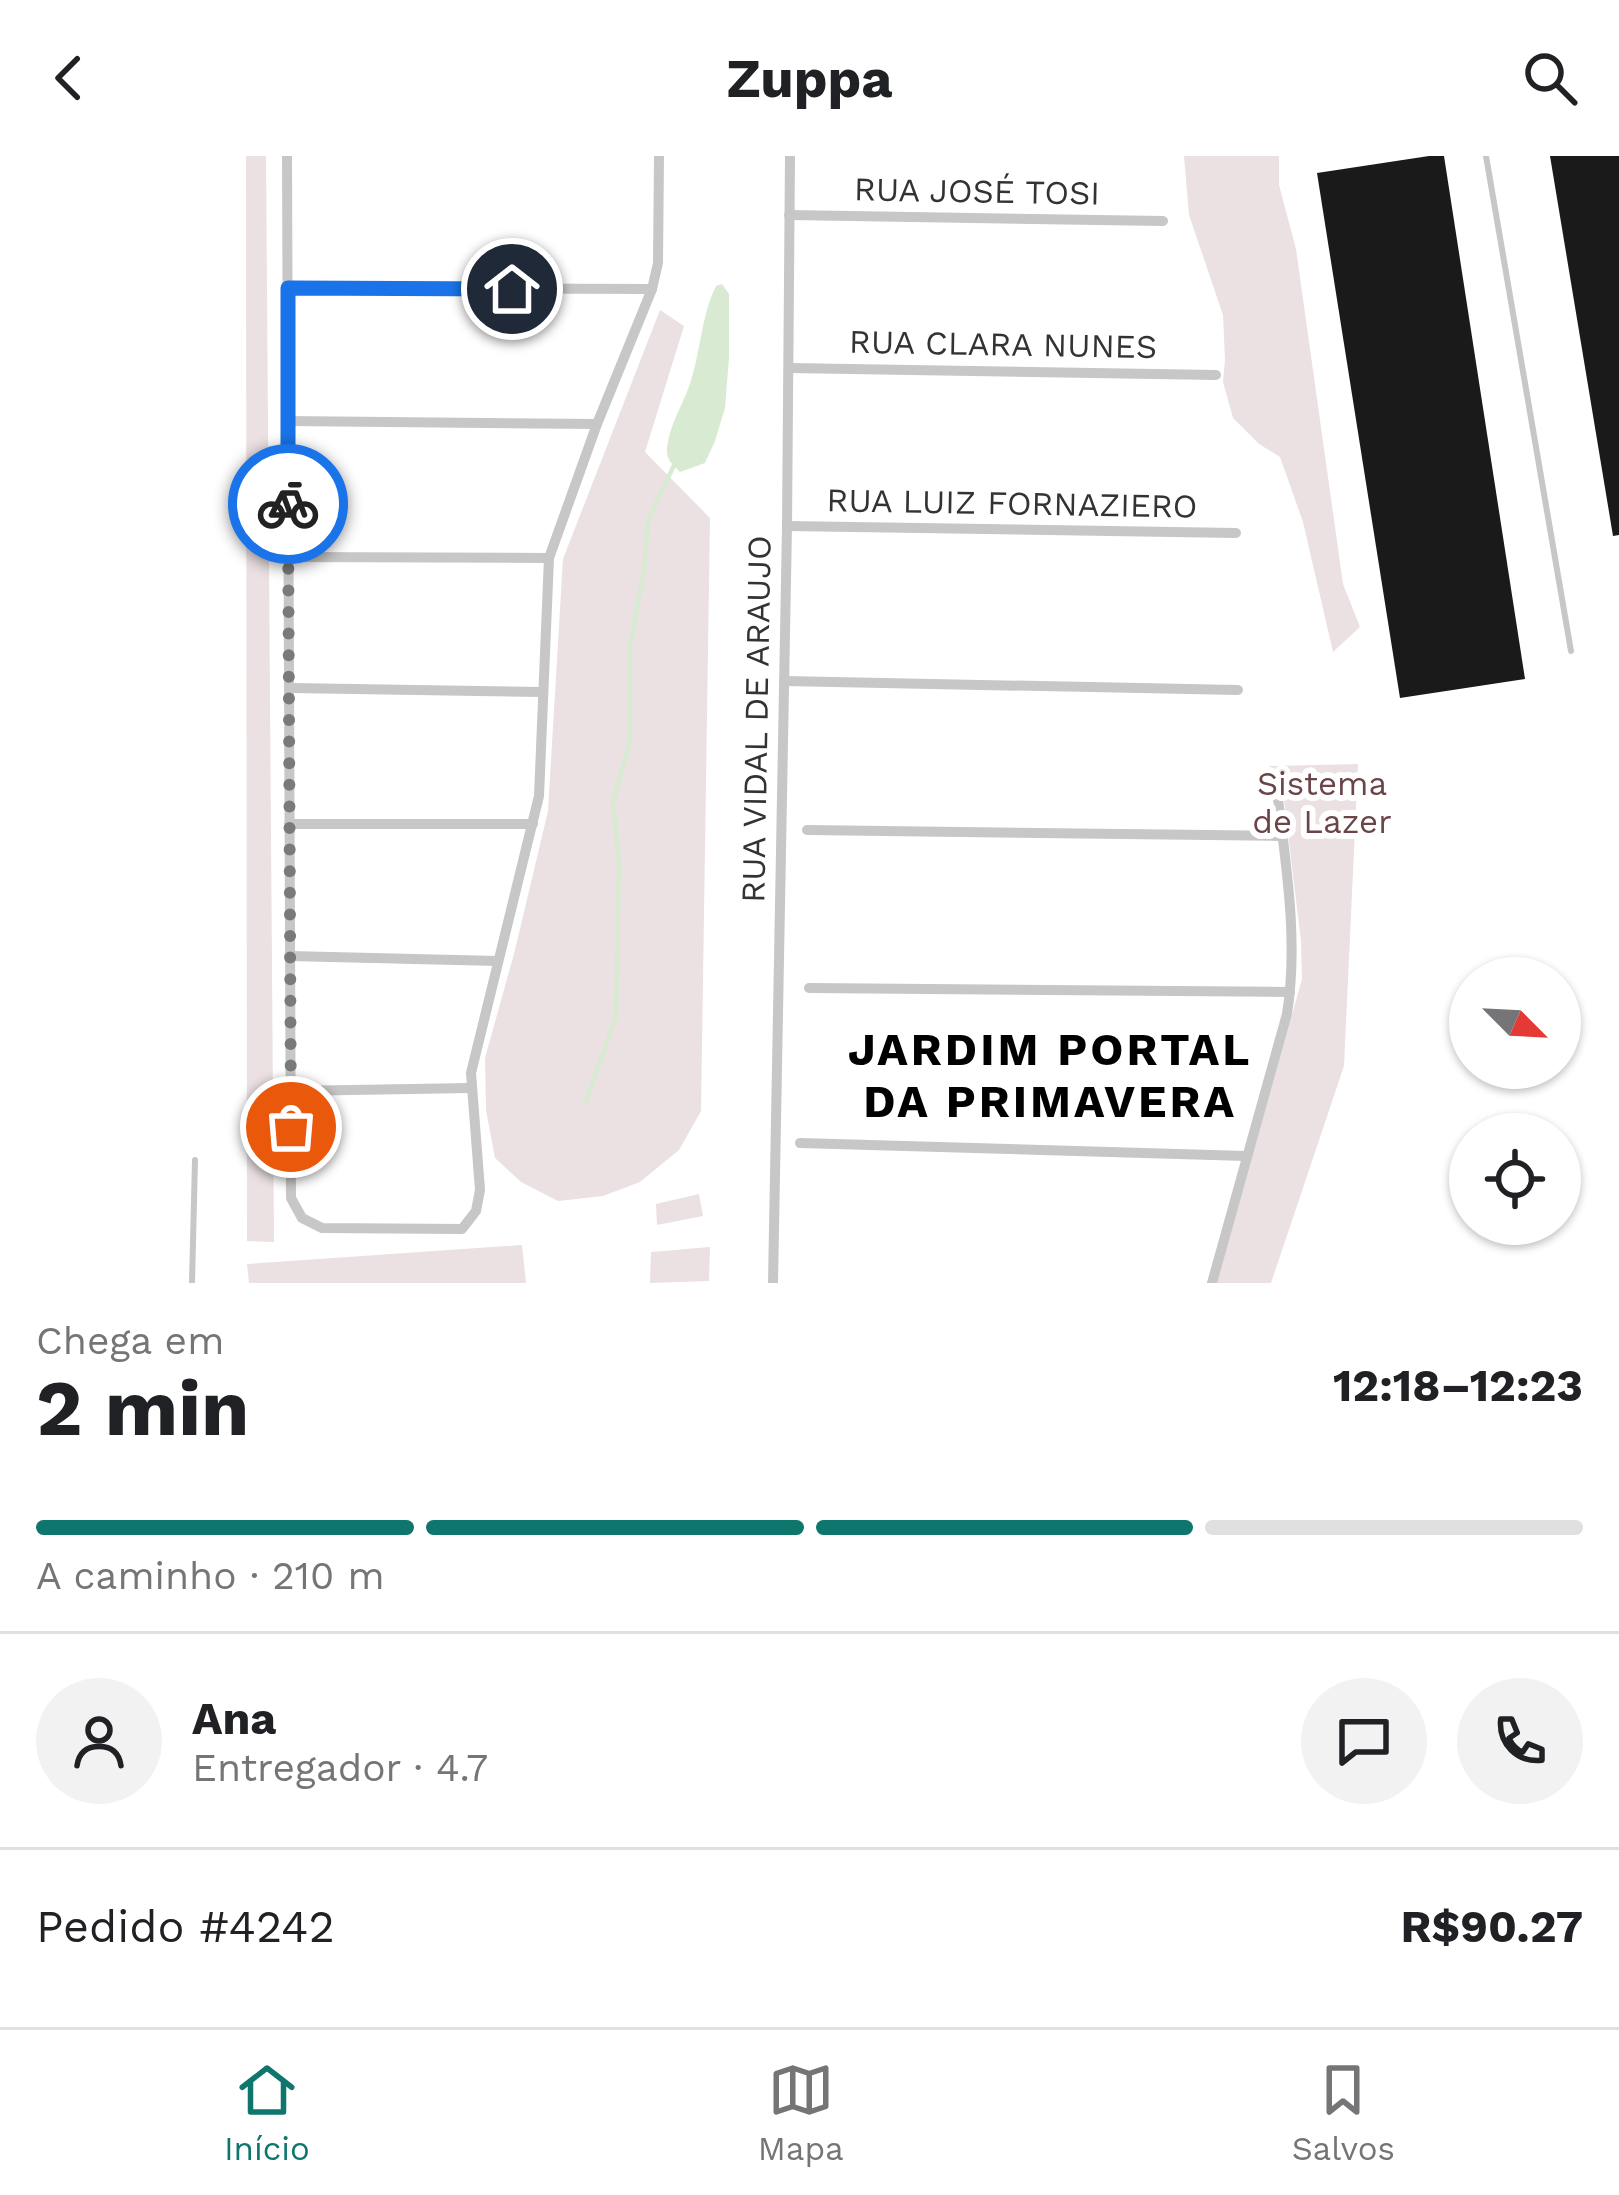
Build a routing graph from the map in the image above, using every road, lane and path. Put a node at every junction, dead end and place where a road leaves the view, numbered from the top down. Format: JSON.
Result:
{"nodes":[{"id":1,"x":287,"y":156,"type":"edge"},
{"id":2,"x":659,"y":156,"type":"edge"},
{"id":3,"x":790,"y":156,"type":"edge"},
{"id":4,"x":1486,"y":156,"type":"edge"},
{"id":5,"x":789,"y":215,"type":"junction"},
{"id":6,"x":1163,"y":221,"type":"dead end"},
{"id":7,"x":288,"y":288,"type":"junction"},
{"id":8,"x":652,"y":289,"type":"junction"},
{"id":9,"x":789,"y":368,"type":"junction"},
{"id":10,"x":1216,"y":375,"type":"dead end"},
{"id":11,"x":287,"y":421,"type":"junction"},
{"id":12,"x":597,"y":424,"type":"junction"},
{"id":13,"x":788,"y":526,"type":"junction"},
{"id":14,"x":1236,"y":533,"type":"dead end"},
{"id":15,"x":289,"y":557,"type":"junction"},
{"id":16,"x":549,"y":558,"type":"junction"},
{"id":17,"x":1571,"y":651,"type":"dead end"},
{"id":18,"x":784,"y":681,"type":"junction"},
{"id":19,"x":291,"y":688,"type":"junction"},
{"id":20,"x":1238,"y":690,"type":"dead end"},
{"id":21,"x":542,"y":692,"type":"junction"},
{"id":22,"x":1276,"y":783,"type":"dead end"},
{"id":23,"x":289,"y":824,"type":"junction"},
{"id":24,"x":533,"y":824,"type":"junction"},
{"id":25,"x":808,"y":830,"type":"dead end"},
{"id":26,"x":1282,"y":836,"type":"junction"},
{"id":27,"x":289,"y":956,"type":"junction"},
{"id":28,"x":498,"y":961,"type":"junction"},
{"id":29,"x":809,"y":988,"type":"dead end"},
{"id":30,"x":1290,"y":992,"type":"junction"},
{"id":31,"x":471,"y":1088,"type":"junction"},
{"id":32,"x":291,"y":1091,"type":"junction"},
{"id":33,"x":800,"y":1143,"type":"dead end"},
{"id":34,"x":1246,"y":1156,"type":"junction"},
{"id":35,"x":195,"y":1160,"type":"dead end"},
{"id":36,"x":192,"y":1283,"type":"edge"},
{"id":37,"x":772,"y":1283,"type":"edge"},
{"id":38,"x":1211,"y":1283,"type":"edge"}],
"edges":[{"from":1,"to":7,"type":"street"},
{"from":2,"to":8,"type":"street"},
{"from":3,"to":5,"type":"street","name":"RUA VIDAL DE ARAUJO"},
{"from":4,"to":17,"type":"lane"},
{"from":5,"to":6,"type":"street","name":"RUA JOSÉ TOSI"},
{"from":5,"to":9,"type":"street","name":"RUA VIDAL DE ARAUJO"},
{"from":7,"to":8,"type":"street"},
{"from":7,"to":11,"type":"street"},
{"from":8,"to":12,"type":"street"},
{"from":9,"to":10,"type":"street","name":"RUA CLARA NUNES"},
{"from":9,"to":13,"type":"street","name":"RUA VIDAL DE ARAUJO"},
{"from":11,"to":12,"type":"street"},
{"from":11,"to":15,"type":"street"},
{"from":12,"to":16,"type":"street"},
{"from":13,"to":14,"type":"street","name":"RUA LUIZ FORNAZIERO"},
{"from":13,"to":18,"type":"street","name":"RUA VIDAL DE ARAUJO"},
{"from":15,"to":16,"type":"street"},
{"from":15,"to":19,"type":"street"},
{"from":16,"to":21,"type":"street"},
{"from":18,"to":20,"type":"street"},
{"from":18,"to":37,"type":"street","name":"RUA VIDAL DE ARAUJO"},
{"from":19,"to":21,"type":"street"},
{"from":19,"to":23,"type":"street"},
{"from":21,"to":24,"type":"street"},
{"from":22,"to":26,"type":"street"},
{"from":23,"to":24,"type":"street"},
{"from":23,"to":27,"type":"street"},
{"from":24,"to":28,"type":"street"},
{"from":25,"to":26,"type":"street"},
{"from":26,"to":30,"type":"street"},
{"from":27,"to":28,"type":"street"},
{"from":27,"to":32,"type":"street"},
{"from":28,"to":31,"type":"street"},
{"from":29,"to":30,"type":"street"},
{"from":30,"to":34,"type":"street"},
{"from":31,"to":32,"type":"street"},
{"from":31,"to":32,"type":"street"},
{"from":33,"to":34,"type":"street"},
{"from":34,"to":38,"type":"street"},
{"from":35,"to":36,"type":"lane"}]}
